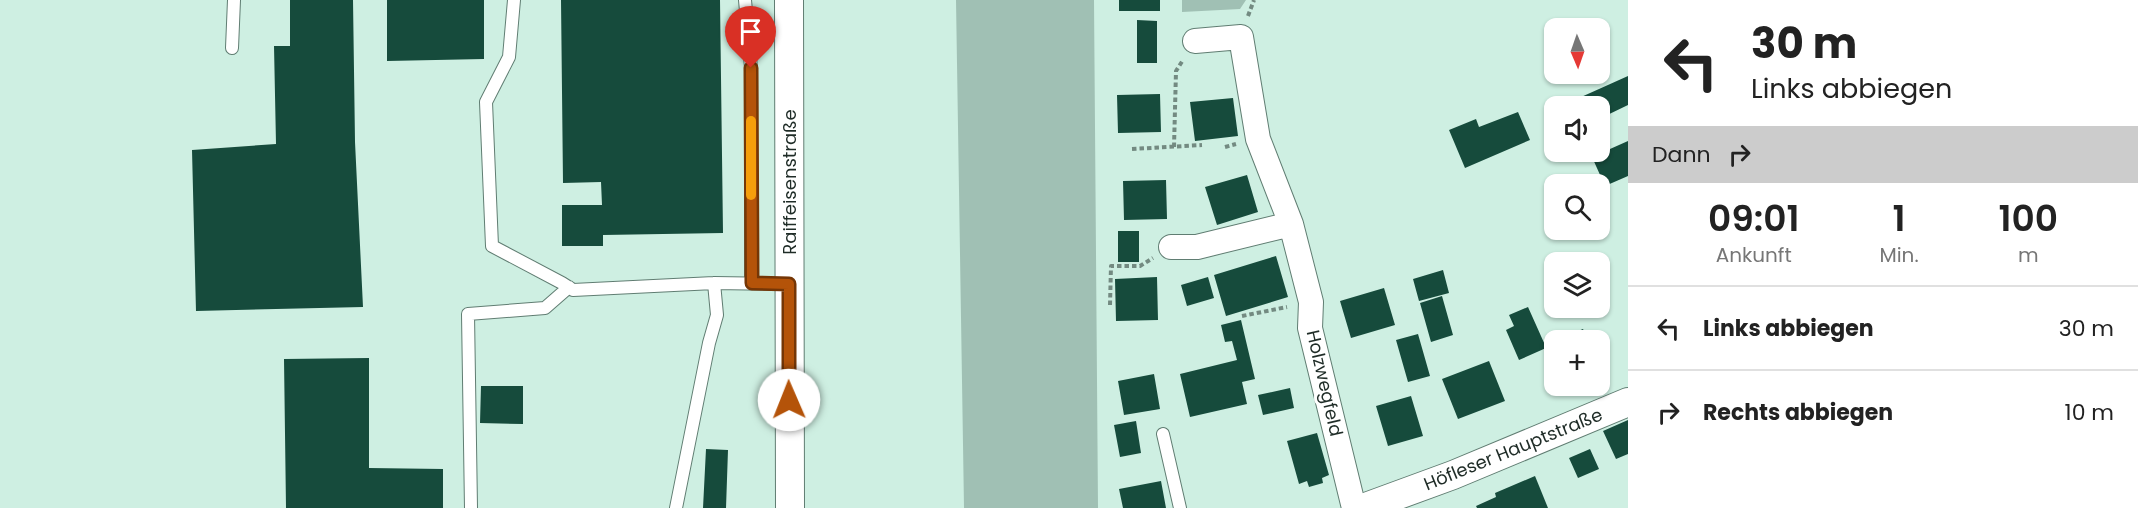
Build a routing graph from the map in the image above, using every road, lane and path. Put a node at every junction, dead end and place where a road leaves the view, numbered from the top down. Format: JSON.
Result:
{"nodes":[{"id":1,"x":234,"y":0,"type":"edge"},
{"id":2,"x":514,"y":0,"type":"edge"},
{"id":3,"x":745,"y":0,"type":"edge"},
{"id":4,"x":789,"y":0,"type":"edge"},
{"id":5,"x":1195,"y":40,"type":"joint"},
{"id":6,"x":232,"y":48,"type":"dead end"},
{"id":7,"x":1202,"y":145,"type":"dead end"},
{"id":8,"x":1174,"y":147,"type":"junction"},
{"id":9,"x":1132,"y":149,"type":"dead end"},
{"id":10,"x":1291,"y":224,"type":"junction"},
{"id":11,"x":1171,"y":247,"type":"joint"},
{"id":12,"x":714,"y":283,"type":"junction"},
{"id":13,"x":752,"y":283,"type":"junction"},
{"id":14,"x":789,"y":284,"type":"junction"},
{"id":15,"x":569,"y":287,"type":"junction"},
{"id":16,"x":1311,"y":302,"type":"junction"},
{"id":17,"x":1110,"y":305,"type":"dead end"},
{"id":18,"x":1242,"y":316,"type":"dead end"},
{"id":19,"x":1628,"y":402,"type":"edge"},
{"id":20,"x":1163,"y":434,"type":"dead end"},
{"id":21,"x":471,"y":508,"type":"edge"},
{"id":22,"x":676,"y":508,"type":"edge"},
{"id":23,"x":790,"y":508,"type":"edge"},
{"id":24,"x":1180,"y":508,"type":"edge"},
{"id":25,"x":1354,"y":508,"type":"edge"},
{"id":26,"x":1363,"y":508,"type":"edge"}],
"edges":[{"from":1,"to":6,"type":"lane"},
{"from":2,"to":15,"type":"lane"},
{"from":3,"to":13,"type":"lane"},
{"from":4,"to":14,"type":"street","name":"Raiffeisenstraße"},
{"from":5,"to":8,"type":"path"},
{"from":5,"to":10,"type":"street","name":"Holzwegfeld"},
{"from":7,"to":8,"type":"path"},
{"from":8,"to":9,"type":"path"},
{"from":10,"to":11,"type":"street"},
{"from":10,"to":16,"type":"street","name":"Holzwegfeld"},
{"from":11,"to":17,"type":"path"},
{"from":12,"to":13,"type":"lane"},
{"from":12,"to":15,"type":"lane"},
{"from":12,"to":22,"type":"lane"},
{"from":13,"to":14,"type":"lane"},
{"from":14,"to":23,"type":"street","name":"Raiffeisenstraße"},
{"from":15,"to":21,"type":"lane"},
{"from":16,"to":18,"type":"path"},
{"from":16,"to":25,"type":"street","name":"Holzwegfeld"},
{"from":19,"to":26,"type":"street","name":"Höfleser Hauptstraße"},
{"from":20,"to":24,"type":"lane"}]}
